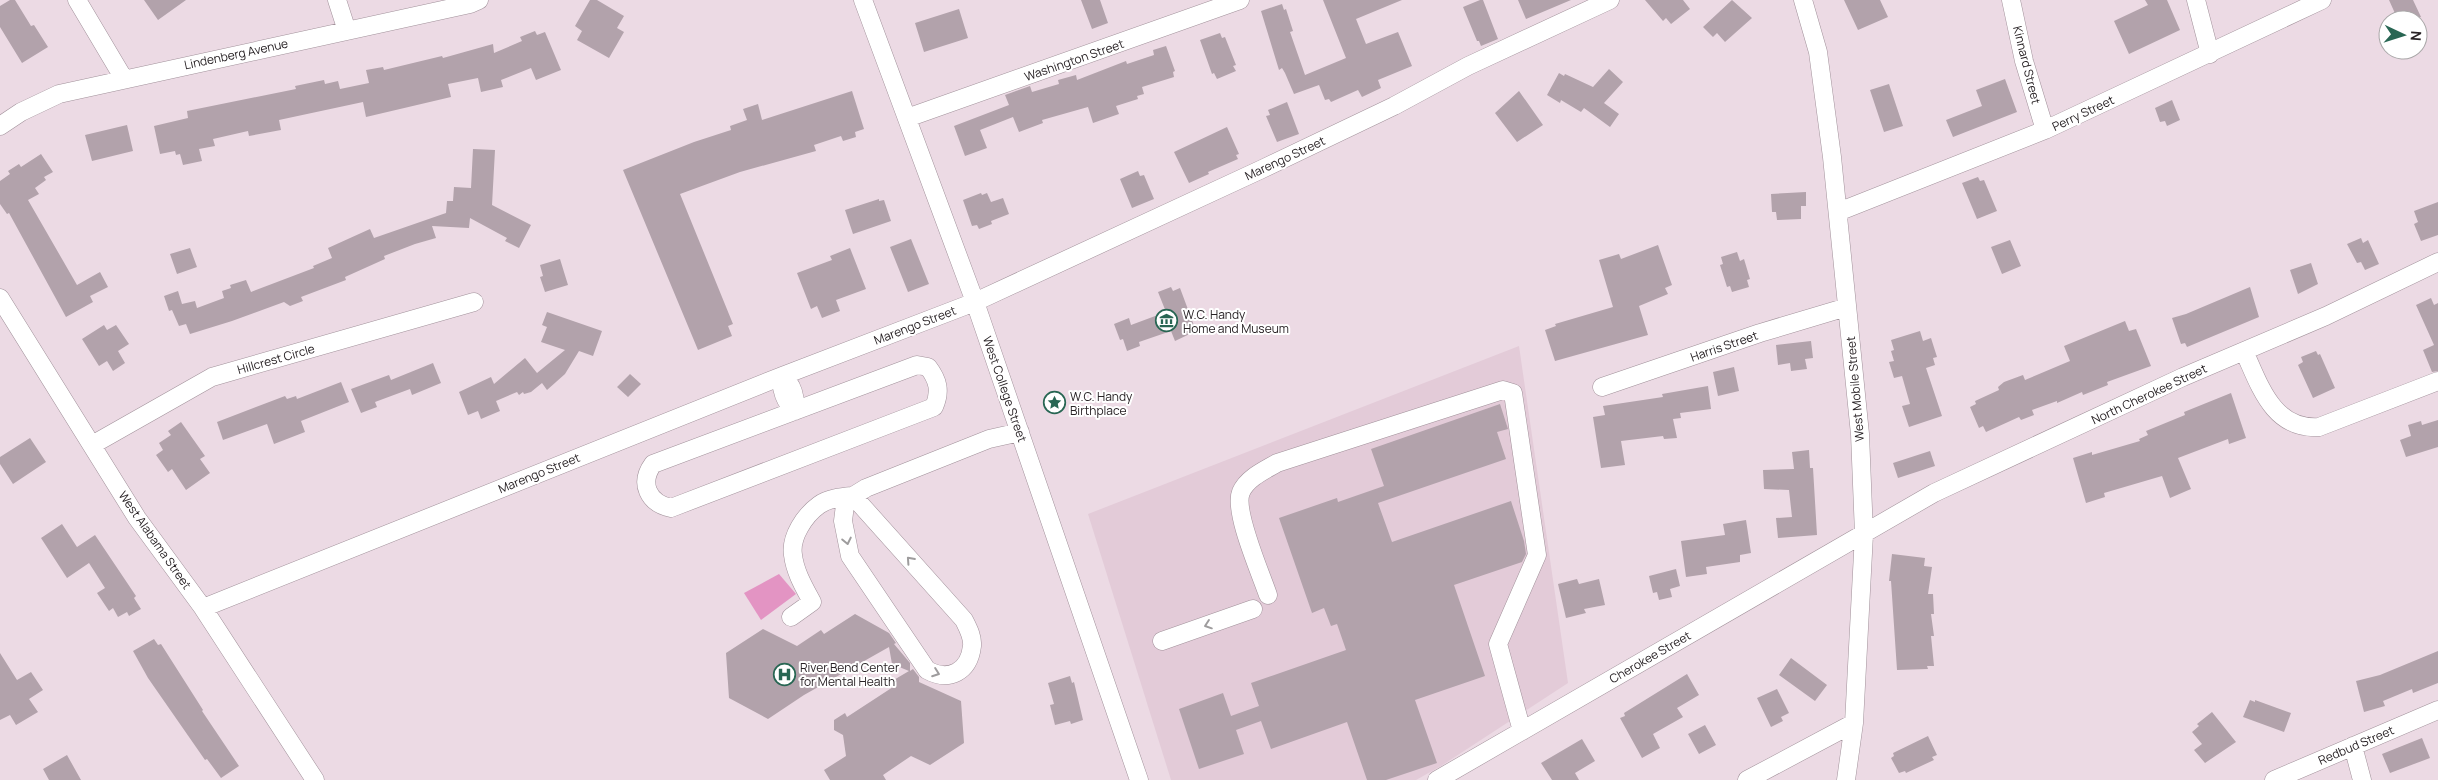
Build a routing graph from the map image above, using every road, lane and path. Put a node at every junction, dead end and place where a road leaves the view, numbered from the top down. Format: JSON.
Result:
{"nodes":[{"id":1,"x":77,"y":0,"type":"edge"},
{"id":2,"x":337,"y":0,"type":"edge"},
{"id":3,"x":479,"y":0,"type":"edge"},
{"id":4,"x":863,"y":0,"type":"edge"},
{"id":5,"x":1240,"y":0,"type":"edge"},
{"id":6,"x":1610,"y":0,"type":"edge"},
{"id":7,"x":1803,"y":0,"type":"edge"},
{"id":8,"x":2011,"y":0,"type":"edge"},
{"id":9,"x":2196,"y":0,"type":"edge"},
{"id":10,"x":2322,"y":0,"type":"edge"},
{"id":11,"x":1592,"y":4,"type":"edge"},
{"id":12,"x":347,"y":31,"type":"junction"},
{"id":13,"x":2210,"y":54,"type":"junction"},
{"id":14,"x":124,"y":78,"type":"junction"},
{"id":15,"x":907,"y":118,"type":"junction"},
{"id":16,"x":0,"y":126,"type":"edge"},
{"id":17,"x":2045,"y":130,"type":"junction"},
{"id":18,"x":1838,"y":212,"type":"junction"},
{"id":19,"x":2438,"y":262,"type":"edge"},
{"id":20,"x":0,"y":298,"type":"edge"},
{"id":21,"x":474,"y":302,"type":"dead end"},
{"id":22,"x":975,"y":302,"type":"junction"},
{"id":23,"x":1847,"y":307,"type":"junction"},
{"id":24,"x":2244,"y":351,"type":"junction"},
{"id":25,"x":782,"y":376,"type":"junction"},
{"id":26,"x":2438,"y":381,"type":"edge"},
{"id":27,"x":1602,"y":388,"type":"dead end"},
{"id":28,"x":795,"y":411,"type":"junction"},
{"id":29,"x":1020,"y":432,"type":"junction"},
{"id":30,"x":92,"y":445,"type":"junction"},
{"id":31,"x":853,"y":496,"type":"junction"},
{"id":32,"x":1864,"y":534,"type":"junction"},
{"id":33,"x":1268,"y":595,"type":"dead end"},
{"id":34,"x":203,"y":608,"type":"junction"},
{"id":35,"x":1253,"y":609,"type":"dead end"},
{"id":36,"x":791,"y":617,"type":"dead end"},
{"id":37,"x":1162,"y":641,"type":"dead end"},
{"id":38,"x":2438,"y":710,"type":"edge"},
{"id":39,"x":1854,"y":723,"type":"junction"},
{"id":40,"x":1522,"y":730,"type":"junction"},
{"id":41,"x":2353,"y":746,"type":"junction"},
{"id":42,"x":315,"y":780,"type":"edge"},
{"id":43,"x":1139,"y":780,"type":"edge"},
{"id":44,"x":1437,"y":780,"type":"edge"},
{"id":45,"x":1748,"y":780,"type":"edge"},
{"id":46,"x":1846,"y":780,"type":"edge"},
{"id":47,"x":2274,"y":780,"type":"edge"},
{"id":48,"x":2362,"y":780,"type":"edge"}],
"edges":[{"from":1,"to":14,"type":"street"},
{"from":2,"to":12,"type":"street"},
{"from":3,"to":12,"type":"street","name":"Lindenberg Avenue"},
{"from":4,"to":15,"type":"street","name":"West College Street"},
{"from":5,"to":15,"type":"street","name":"Washington Street"},
{"from":6,"to":11,"type":"street","name":"Marengo Street"},
{"from":7,"to":18,"type":"street","name":"West Mobile Street"},
{"from":8,"to":17,"type":"street","name":"Kinnard Street"},
{"from":9,"to":13,"type":"street"},
{"from":10,"to":13,"type":"street","name":"Perry Street"},
{"from":11,"to":22,"type":"street","name":"Marengo Street"},
{"from":12,"to":14,"type":"street","name":"Lindenberg Avenue"},
{"from":13,"to":17,"type":"street","name":"Perry Street"},
{"from":14,"to":16,"type":"street","name":"Lindenberg Avenue"},
{"from":15,"to":22,"type":"street","name":"West College Street"},
{"from":17,"to":18,"type":"street","name":"Perry Street"},
{"from":18,"to":23,"type":"street","name":"West Mobile Street"},
{"from":19,"to":24,"type":"street","name":"North Cherokee Street"},
{"from":20,"to":30,"type":"street","name":"West Alabama Street"},
{"from":21,"to":30,"type":"street","name":"Hillcrest Circle"},
{"from":22,"to":25,"type":"street","name":"Marengo Street"},
{"from":22,"to":29,"type":"street","name":"West College Street"},
{"from":23,"to":27,"type":"street","name":"Harris Street"},
{"from":23,"to":32,"type":"street","name":"West Mobile Street"},
{"from":24,"to":26,"type":"street"},
{"from":24,"to":32,"type":"street","name":"North Cherokee Street"},
{"from":25,"to":28,"type":"street"},
{"from":25,"to":34,"type":"street","name":"Marengo Street"},
{"from":28,"to":28,"type":"street"},
{"from":29,"to":31,"type":"street"},
{"from":29,"to":43,"type":"street","name":"West College Street"},
{"from":30,"to":34,"type":"street","name":"West Alabama Street"},
{"from":31,"to":31,"type":"street","one_way":true},
{"from":31,"to":36,"type":"street"},
{"from":32,"to":39,"type":"street","name":"West Mobile Street"},
{"from":32,"to":40,"type":"street","name":"Cherokee Street"},
{"from":33,"to":40,"type":"street"},
{"from":34,"to":42,"type":"street","name":"West Alabama Street"},
{"from":35,"to":37,"type":"street","one_way":true},
{"from":38,"to":41,"type":"street","name":"Redbud Street"},
{"from":39,"to":45,"type":"street"},
{"from":39,"to":46,"type":"street","name":"West Mobile Street"},
{"from":40,"to":44,"type":"street","name":"Cherokee Street"},
{"from":41,"to":47,"type":"street","name":"Redbud Street"},
{"from":41,"to":48,"type":"street"}]}
